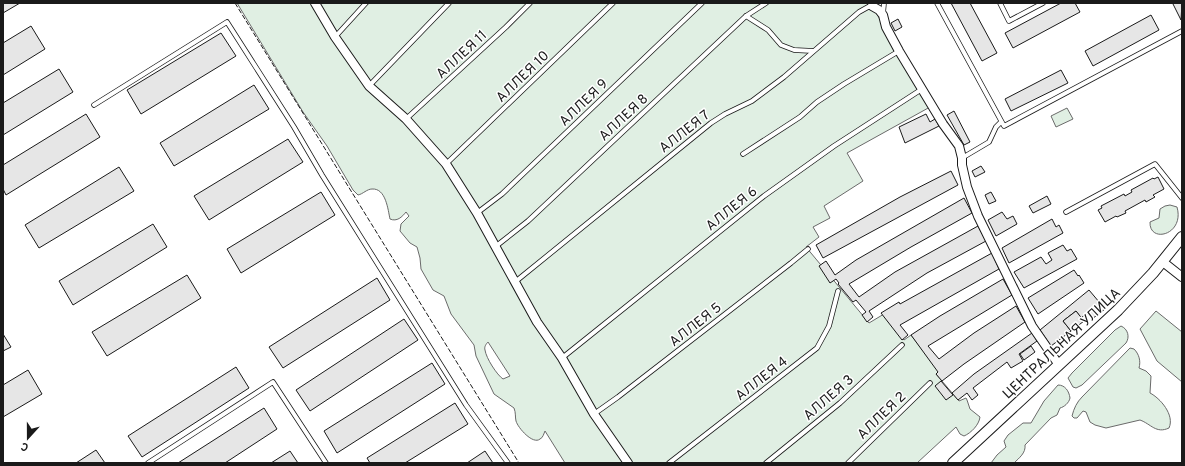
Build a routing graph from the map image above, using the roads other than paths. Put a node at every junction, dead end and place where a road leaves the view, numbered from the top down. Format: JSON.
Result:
{"nodes":[{"id":1,"x":315,"y":3,"type":"edge"},
{"id":2,"x":366,"y":3,"type":"edge"},
{"id":3,"x":449,"y":3,"type":"edge"},
{"id":4,"x":530,"y":3,"type":"edge"},
{"id":5,"x":613,"y":3,"type":"edge"},
{"id":6,"x":702,"y":3,"type":"edge"},
{"id":7,"x":766,"y":3,"type":"edge"},
{"id":8,"x":884,"y":3,"type":"edge"},
{"id":9,"x":937,"y":3,"type":"edge"},
{"id":10,"x":1000,"y":3,"type":"edge"},
{"id":11,"x":1043,"y":3,"type":"edge"},
{"id":12,"x":872,"y":6,"type":"joint"},
{"id":13,"x":883,"y":14,"type":"junction"},
{"id":14,"x":746,"y":16,"type":"junction"},
{"id":15,"x":1182,"y":31,"type":"edge"},
{"id":16,"x":336,"y":37,"type":"junction"},
{"id":17,"x":813,"y":51,"type":"junction"},
{"id":18,"x":899,"y":51,"type":"junction"},
{"id":19,"x":369,"y":86,"type":"junction"},
{"id":20,"x":923,"y":89,"type":"junction"},
{"id":21,"x":94,"y":105,"type":"dead end"},
{"id":22,"x":406,"y":119,"type":"junction"},
{"id":23,"x":1001,"y":122,"type":"junction"},
{"id":24,"x":743,"y":154,"type":"dead end"},
{"id":25,"x":962,"y":158,"type":"junction"},
{"id":26,"x":446,"y":164,"type":"junction"},
{"id":27,"x":1182,"y":198,"type":"edge"},
{"id":28,"x":1066,"y":212,"type":"dead end"},
{"id":29,"x":477,"y":213,"type":"junction"},
{"id":30,"x":1182,"y":237,"type":"edge"},
{"id":31,"x":495,"y":247,"type":"junction"},
{"id":32,"x":808,"y":248,"type":"dead end"},
{"id":33,"x":1163,"y":262,"type":"junction"},
{"id":34,"x":1182,"y":277,"type":"edge"},
{"id":35,"x":515,"y":282,"type":"junction"},
{"id":36,"x":838,"y":291,"type":"dead end"},
{"id":37,"x":902,"y":345,"type":"dead end"},
{"id":38,"x":562,"y":358,"type":"junction"},
{"id":39,"x":1059,"y":365,"type":"junction"},
{"id":40,"x":930,"y":383,"type":"dead end"},
{"id":41,"x":594,"y":414,"type":"junction"},
{"id":42,"x":148,"y":463,"type":"edge"},
{"id":43,"x":326,"y":463,"type":"edge"},
{"id":44,"x":508,"y":463,"type":"edge"},
{"id":45,"x":628,"y":463,"type":"edge"},
{"id":46,"x":669,"y":463,"type":"edge"},
{"id":47,"x":766,"y":463,"type":"edge"},
{"id":48,"x":848,"y":463,"type":"edge"},
{"id":49,"x":953,"y":463,"type":"edge"}],
"edges":[{"from":1,"to":16,"type":"street"},
{"from":2,"to":16,"type":"lane"},
{"from":3,"to":19,"type":"lane"},
{"from":4,"to":22,"type":"lane","name":"АЛЛЕЯ 11"},
{"from":5,"to":26,"type":"lane","name":"АЛЛЕЯ 10"},
{"from":6,"to":29,"type":"lane","name":"АЛЛЕЯ 9"},
{"from":7,"to":14,"type":"lane","name":"АЛЛЕЯ 8"},
{"from":8,"to":13,"type":"lane"},
{"from":9,"to":23,"type":"lane"},
{"from":10,"to":11,"type":"lane"},
{"from":12,"to":13,"type":"street"},
{"from":12,"to":17,"type":"lane","name":"АЛЛЕЯ 7"},
{"from":13,"to":18,"type":"street"},
{"from":14,"to":17,"type":"lane"},
{"from":14,"to":31,"type":"lane","name":"АЛЛЕЯ 8"},
{"from":15,"to":23,"type":"lane"},
{"from":16,"to":19,"type":"street"},
{"from":17,"to":35,"type":"lane","name":"АЛЛЕЯ 7"},
{"from":18,"to":20,"type":"street"},
{"from":18,"to":24,"type":"lane"},
{"from":19,"to":22,"type":"street"},
{"from":20,"to":25,"type":"street"},
{"from":20,"to":38,"type":"lane","name":"АЛЛЕЯ 6"},
{"from":21,"to":44,"type":"lane"},
{"from":22,"to":26,"type":"street"},
{"from":23,"to":25,"type":"lane"},
{"from":25,"to":39,"type":"street"},
{"from":26,"to":29,"type":"street"},
{"from":27,"to":28,"type":"lane"},
{"from":29,"to":31,"type":"street"},
{"from":30,"to":33,"type":"street","name":"ЦЕНТРАЛЬНАЯ УЛИЦА"},
{"from":31,"to":35,"type":"street"},
{"from":32,"to":41,"type":"lane","name":"АЛЛЕЯ 5"},
{"from":33,"to":34,"type":"street"},
{"from":33,"to":39,"type":"street","name":"ЦЕНТРАЛЬНАЯ УЛИЦА"},
{"from":35,"to":38,"type":"street"},
{"from":36,"to":46,"type":"lane","name":"АЛЛЕЯ 4"},
{"from":37,"to":47,"type":"lane","name":"АЛЛЕЯ 3"},
{"from":38,"to":41,"type":"street"},
{"from":39,"to":49,"type":"street","name":"ЦЕНТРАЛЬНАЯ УЛИЦА"},
{"from":40,"to":48,"type":"lane","name":"АЛЛЕЯ 2"},
{"from":41,"to":45,"type":"street"},
{"from":42,"to":43,"type":"lane"}]}
